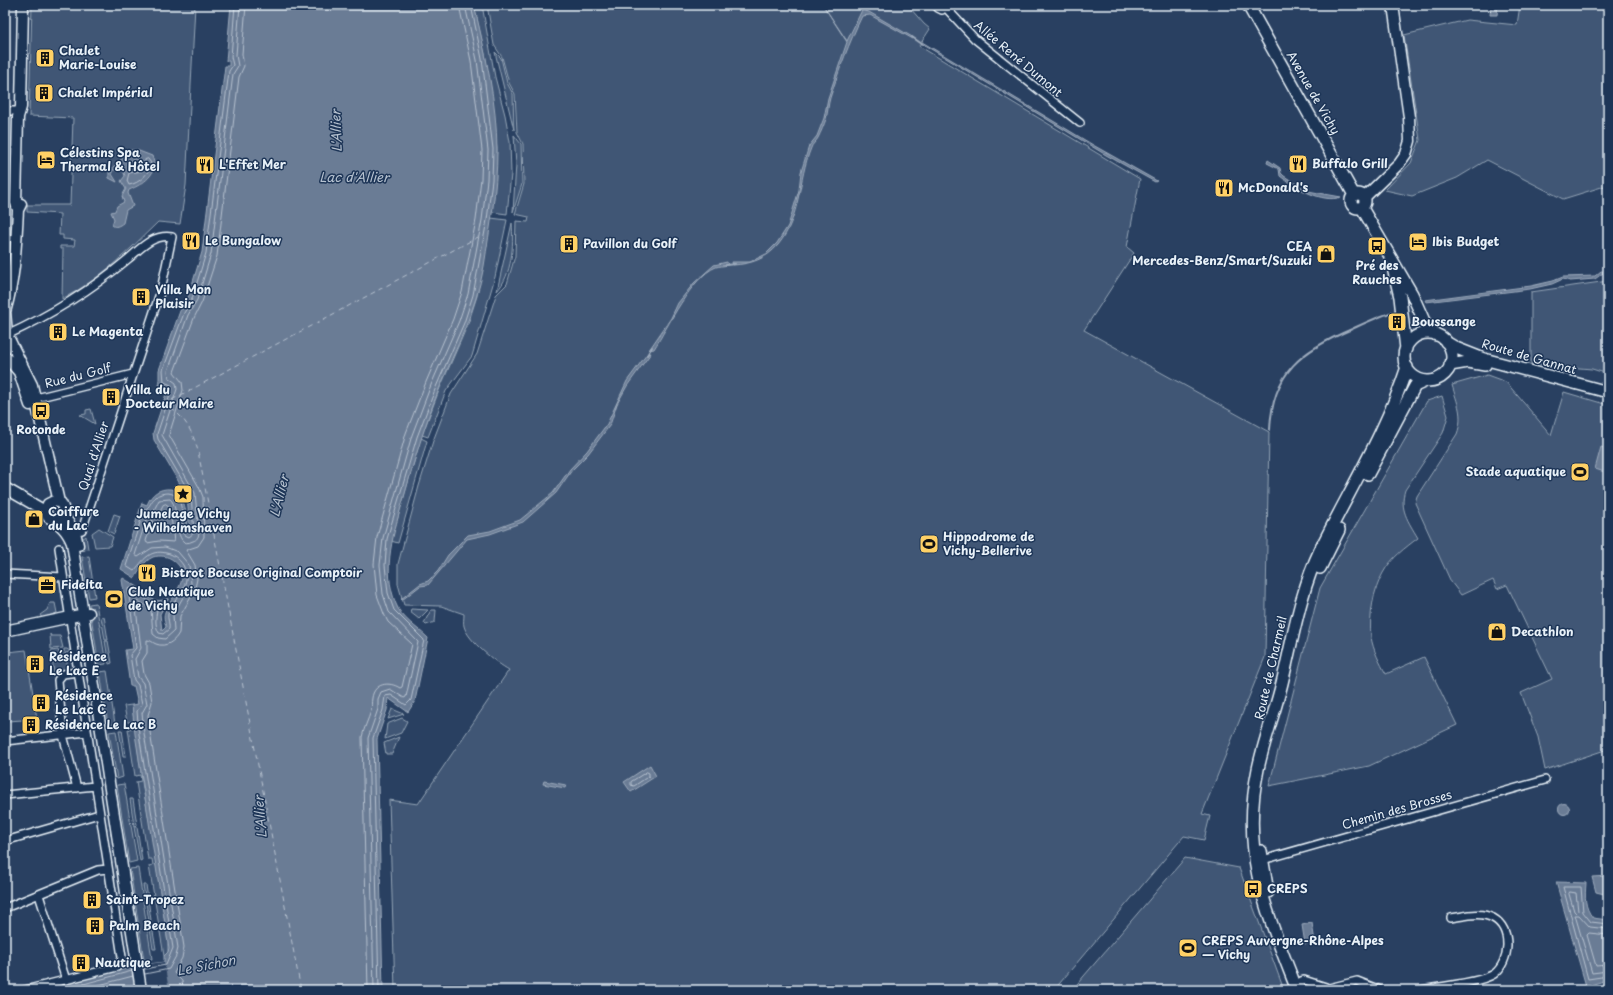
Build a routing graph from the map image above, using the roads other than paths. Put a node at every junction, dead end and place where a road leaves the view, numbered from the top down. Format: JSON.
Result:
{"nodes":[{"id":1,"x":23,"y":5,"type":"edge"},
{"id":2,"x":936,"y":5,"type":"edge"},
{"id":3,"x":1248,"y":5,"type":"edge"},
{"id":4,"x":1393,"y":5,"type":"edge"},
{"id":5,"x":947,"y":7,"type":"edge"},
{"id":6,"x":5,"y":111,"type":"edge"},
{"id":7,"x":20,"y":111,"type":"junction"},
{"id":8,"x":1080,"y":123,"type":"dead end"},
{"id":9,"x":1360,"y":200,"type":"junction"},
{"id":10,"x":1388,"y":254,"type":"junction"},
{"id":11,"x":5,"y":314,"type":"edge"},
{"id":12,"x":23,"y":327,"type":"junction"},
{"id":13,"x":6,"y":335,"type":"edge"},
{"id":14,"x":1436,"y":335,"type":"junction"},
{"id":15,"x":1446,"y":342,"type":"junction"},
{"id":16,"x":1406,"y":349,"type":"junction"},
{"id":17,"x":5,"y":356,"type":"edge"},
{"id":18,"x":1450,"y":365,"type":"junction"},
{"id":19,"x":1406,"y":367,"type":"junction"},
{"id":20,"x":133,"y":374,"type":"junction"},
{"id":21,"x":1426,"y":381,"type":"junction"},
{"id":22,"x":1608,"y":392,"type":"edge"},
{"id":23,"x":1608,"y":398,"type":"edge"},
{"id":24,"x":33,"y":399,"type":"junction"},
{"id":25,"x":5,"y":488,"type":"edge"},
{"id":26,"x":51,"y":505,"type":"junction"},
{"id":27,"x":59,"y":517,"type":"junction"},
{"id":28,"x":75,"y":532,"type":"junction"},
{"id":29,"x":59,"y":548,"type":"dead end"},
{"id":30,"x":5,"y":574,"type":"edge"},
{"id":31,"x":63,"y":577,"type":"junction"},
{"id":32,"x":86,"y":614,"type":"junction"},
{"id":33,"x":69,"y":617,"type":"junction"},
{"id":34,"x":5,"y":631,"type":"edge"},
{"id":35,"x":78,"y":672,"type":"junction"},
{"id":36,"x":87,"y":732,"type":"junction"},
{"id":37,"x":63,"y":735,"type":"junction"},
{"id":38,"x":5,"y":741,"type":"edge"},
{"id":39,"x":1545,"y":780,"type":"dead end"},
{"id":40,"x":95,"y":786,"type":"junction"},
{"id":41,"x":77,"y":788,"type":"junction"},
{"id":42,"x":5,"y":795,"type":"edge"},
{"id":43,"x":99,"y":814,"type":"junction"},
{"id":44,"x":5,"y":841,"type":"edge"},
{"id":45,"x":1258,"y":861,"type":"junction"},
{"id":46,"x":108,"y":869,"type":"junction"},
{"id":47,"x":39,"y":895,"type":"junction"},
{"id":48,"x":5,"y":908,"type":"edge"},
{"id":49,"x":1451,"y":918,"type":"dead end"},
{"id":50,"x":122,"y":957,"type":"junction"},
{"id":51,"x":138,"y":960,"type":"junction"},
{"id":52,"x":66,"y":980,"type":"junction"},
{"id":53,"x":1301,"y":988,"type":"edge"},
{"id":54,"x":1323,"y":989,"type":"edge"},
{"id":55,"x":26,"y":990,"type":"edge"},
{"id":56,"x":141,"y":990,"type":"edge"},
{"id":57,"x":147,"y":990,"type":"edge"},
{"id":58,"x":1380,"y":990,"type":"edge"},
{"id":59,"x":1419,"y":990,"type":"edge"}],
"edges":[{"from":1,"to":7,"type":"main road"},
{"from":2,"to":5,"type":"street"},
{"from":3,"to":9,"type":"main road","name":"Avenue de Vichy"},
{"from":4,"to":9,"type":"main road"},
{"from":5,"to":8,"type":"street","name":"Allée René Dumont"},
{"from":6,"to":7,"type":"street"},
{"from":7,"to":11,"type":"main road"},
{"from":9,"to":10,"type":"main road","name":"Avenue de Vichy"},
{"from":10,"to":14,"type":"main road","name":"Avenue de Vichy"},
{"from":10,"to":16,"type":"main road","name":"Avenue de Vichy"},
{"from":11,"to":12,"type":"street"},
{"from":11,"to":13,"type":"main road"},
{"from":12,"to":13,"type":"street"},
{"from":12,"to":20,"type":"street","name":"Quai d'Allier"},
{"from":13,"to":24,"type":"main road"},
{"from":14,"to":15,"type":"main road"},
{"from":14,"to":16,"type":"main road"},
{"from":15,"to":18,"type":"main road"},
{"from":15,"to":22,"type":"main road","name":"Route de Gannat"},
{"from":16,"to":19,"type":"main road"},
{"from":17,"to":24,"type":"main road"},
{"from":18,"to":21,"type":"main road"},
{"from":18,"to":23,"type":"main road","name":"Route de Gannat"},
{"from":19,"to":21,"type":"main road"},
{"from":19,"to":45,"type":"main road","name":"Route de Charmeil"},
{"from":20,"to":24,"type":"street","name":"Rue du Golf"},
{"from":20,"to":28,"type":"street","name":"Quai d'Allier"},
{"from":21,"to":45,"type":"main road","name":"Route de Charmeil"},
{"from":24,"to":26,"type":"main road"},
{"from":25,"to":26,"type":"main road"},
{"from":26,"to":27,"type":"main road"},
{"from":26,"to":27,"type":"main road"},
{"from":27,"to":28,"type":"main road"},
{"from":28,"to":32,"type":"main road"},
{"from":29,"to":31,"type":"street"},
{"from":30,"to":31,"type":"street"},
{"from":31,"to":33,"type":"street"},
{"from":32,"to":33,"type":"main road"},
{"from":32,"to":51,"type":"main road"},
{"from":33,"to":34,"type":"main road"},
{"from":33,"to":35,"type":"street"},
{"from":35,"to":36,"type":"street"},
{"from":35,"to":37,"type":"street"},
{"from":36,"to":37,"type":"street"},
{"from":36,"to":40,"type":"street"},
{"from":37,"to":38,"type":"street"},
{"from":37,"to":41,"type":"street"},
{"from":39,"to":45,"type":"street","name":"Chemin des Brosses"},
{"from":40,"to":41,"type":"street"},
{"from":40,"to":43,"type":"street"},
{"from":41,"to":42,"type":"street"},
{"from":43,"to":44,"type":"street"},
{"from":43,"to":46,"type":"street"},
{"from":45,"to":53,"type":"main road","name":"Route de Charmeil"},
{"from":45,"to":53,"type":"main road","name":"Route de Charmeil"},
{"from":46,"to":47,"type":"street"},
{"from":46,"to":50,"type":"street"},
{"from":47,"to":48,"type":"street"},
{"from":47,"to":52,"type":"street"},
{"from":49,"to":59,"type":"street"},
{"from":50,"to":51,"type":"street"},
{"from":50,"to":52,"type":"street"},
{"from":51,"to":56,"type":"main road"},
{"from":51,"to":57,"type":"main road"},
{"from":52,"to":55,"type":"street"},
{"from":53,"to":54,"type":"street"},
{"from":54,"to":58,"type":"street"}]}
